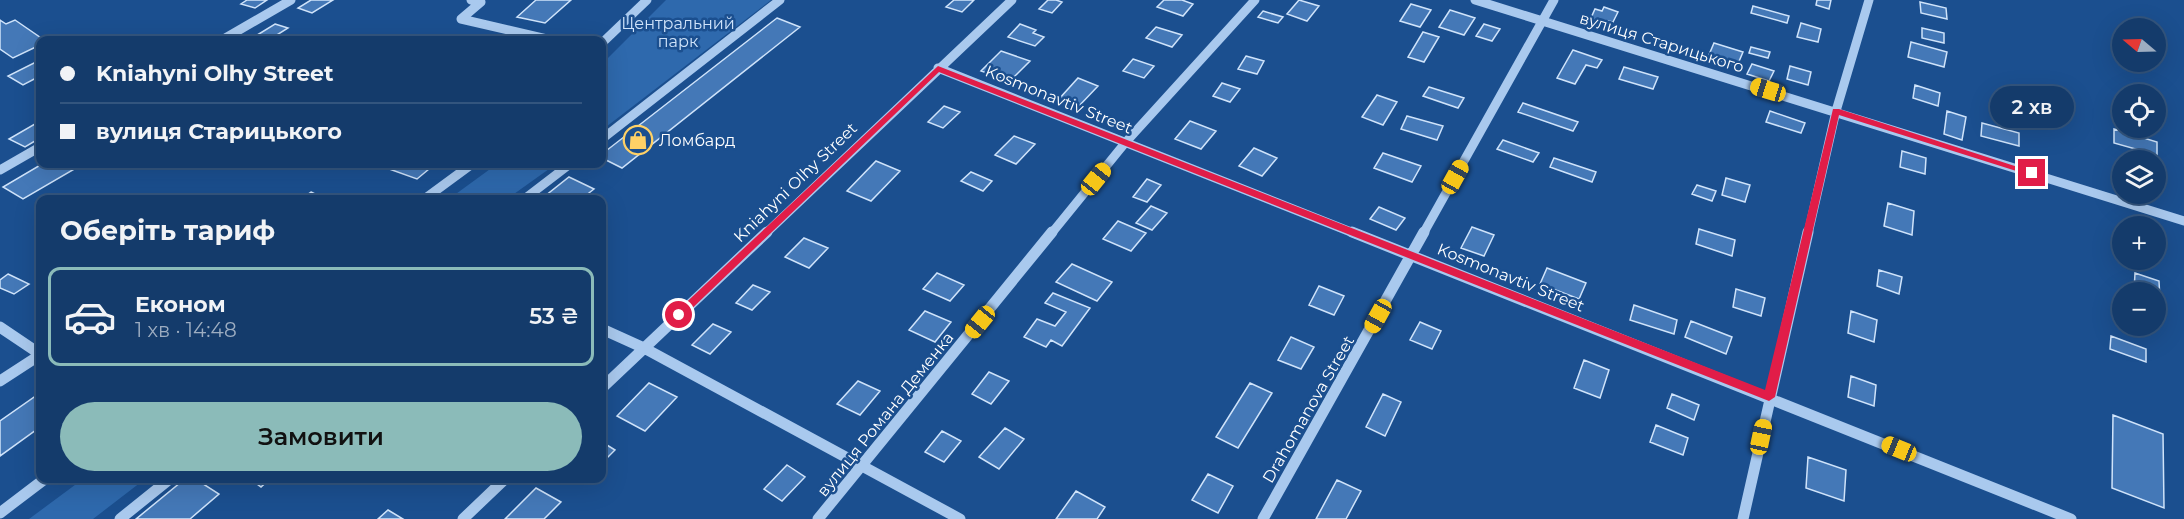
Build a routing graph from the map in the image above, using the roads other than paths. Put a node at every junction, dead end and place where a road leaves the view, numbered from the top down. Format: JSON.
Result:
{"nodes":[{"id":1,"x":291,"y":0,"type":"edge"},
{"id":2,"x":471,"y":0,"type":"edge"},
{"id":3,"x":646,"y":0,"type":"edge"},
{"id":4,"x":780,"y":0,"type":"edge"},
{"id":5,"x":1012,"y":0,"type":"edge"},
{"id":6,"x":1255,"y":0,"type":"edge"},
{"id":7,"x":1475,"y":0,"type":"edge"},
{"id":8,"x":1554,"y":0,"type":"edge"},
{"id":9,"x":1869,"y":0,"type":"edge"},
{"id":10,"x":1541,"y":21,"type":"junction"},
{"id":11,"x":229,"y":36,"type":"edge"},
{"id":12,"x":534,"y":36,"type":"edge"},
{"id":13,"x":606,"y":39,"type":"edge"},
{"id":14,"x":938,"y":68,"type":"junction"},
{"id":15,"x":1836,"y":111,"type":"junction"},
{"id":16,"x":606,"y":136,"type":"edge"},
{"id":17,"x":1125,"y":143,"type":"junction"},
{"id":18,"x":36,"y":149,"type":"edge"},
{"id":19,"x":467,"y":168,"type":"edge"},
{"id":20,"x":565,"y":168,"type":"edge"},
{"id":21,"x":0,"y":170,"type":"edge"},
{"id":22,"x":430,"y":195,"type":"edge"},
{"id":23,"x":530,"y":195,"type":"edge"},
{"id":24,"x":2184,"y":221,"type":"edge"},
{"id":25,"x":1412,"y":256,"type":"junction"},
{"id":26,"x":0,"y":327,"type":"edge"},
{"id":27,"x":606,"y":331,"type":"edge"},
{"id":28,"x":644,"y":348,"type":"junction"},
{"id":29,"x":36,"y":351,"type":"edge"},
{"id":30,"x":36,"y":357,"type":"edge"},
{"id":31,"x":0,"y":381,"type":"edge"},
{"id":32,"x":606,"y":384,"type":"edge"},
{"id":33,"x":1769,"y":397,"type":"junction"},
{"id":34,"x":863,"y":465,"type":"junction"},
{"id":35,"x":39,"y":483,"type":"edge"},
{"id":36,"x":165,"y":483,"type":"edge"},
{"id":37,"x":501,"y":483,"type":"edge"},
{"id":38,"x":0,"y":513,"type":"edge"},
{"id":39,"x":120,"y":519,"type":"edge"},
{"id":40,"x":463,"y":519,"type":"edge"},
{"id":41,"x":818,"y":519,"type":"edge"},
{"id":42,"x":960,"y":519,"type":"edge"},
{"id":43,"x":1263,"y":519,"type":"edge"},
{"id":44,"x":1743,"y":519,"type":"edge"},
{"id":45,"x":2071,"y":519,"type":"edge"}],
"edges":[{"from":1,"to":11,"type":"street"},
{"from":2,"to":12,"type":"street"},
{"from":3,"to":13,"type":"street"},
{"from":4,"to":16,"type":"street"},
{"from":5,"to":14,"type":"street","name":"Kniahyni Olhy Street"},
{"from":6,"to":17,"type":"street","name":"вулиця Романа Деменка"},
{"from":7,"to":10,"type":"street","name":"вулиця Старицького"},
{"from":8,"to":10,"type":"street","name":"Drahomanova Street"},
{"from":9,"to":15,"type":"street"},
{"from":10,"to":15,"type":"street","name":"вулиця Старицького"},
{"from":10,"to":25,"type":"street","name":"Drahomanova Street"},
{"from":14,"to":17,"type":"street","name":"Kosmonavtiv Street"},
{"from":14,"to":28,"type":"street","name":"Kniahyni Olhy Street"},
{"from":15,"to":24,"type":"street","name":"вулиця Старицького"},
{"from":15,"to":33,"type":"street"},
{"from":17,"to":25,"type":"street","name":"Kosmonavtiv Street"},
{"from":17,"to":34,"type":"street","name":"вулиця Романа Деменка"},
{"from":18,"to":21,"type":"street"},
{"from":19,"to":22,"type":"street"},
{"from":20,"to":23,"type":"street"},
{"from":25,"to":33,"type":"street","name":"Kosmonavtiv Street"},
{"from":25,"to":43,"type":"street","name":"Drahomanova Street"},
{"from":26,"to":29,"type":"street"},
{"from":27,"to":28,"type":"street"},
{"from":28,"to":32,"type":"street","name":"Kniahyni Olhy Street"},
{"from":28,"to":34,"type":"street"},
{"from":30,"to":31,"type":"street"},
{"from":33,"to":44,"type":"street"},
{"from":33,"to":45,"type":"street","name":"Kosmonavtiv Street"},
{"from":34,"to":41,"type":"street","name":"вулиця Романа Деменка"},
{"from":34,"to":42,"type":"street"},
{"from":35,"to":38,"type":"street"},
{"from":36,"to":39,"type":"street"},
{"from":37,"to":40,"type":"street"}]}
